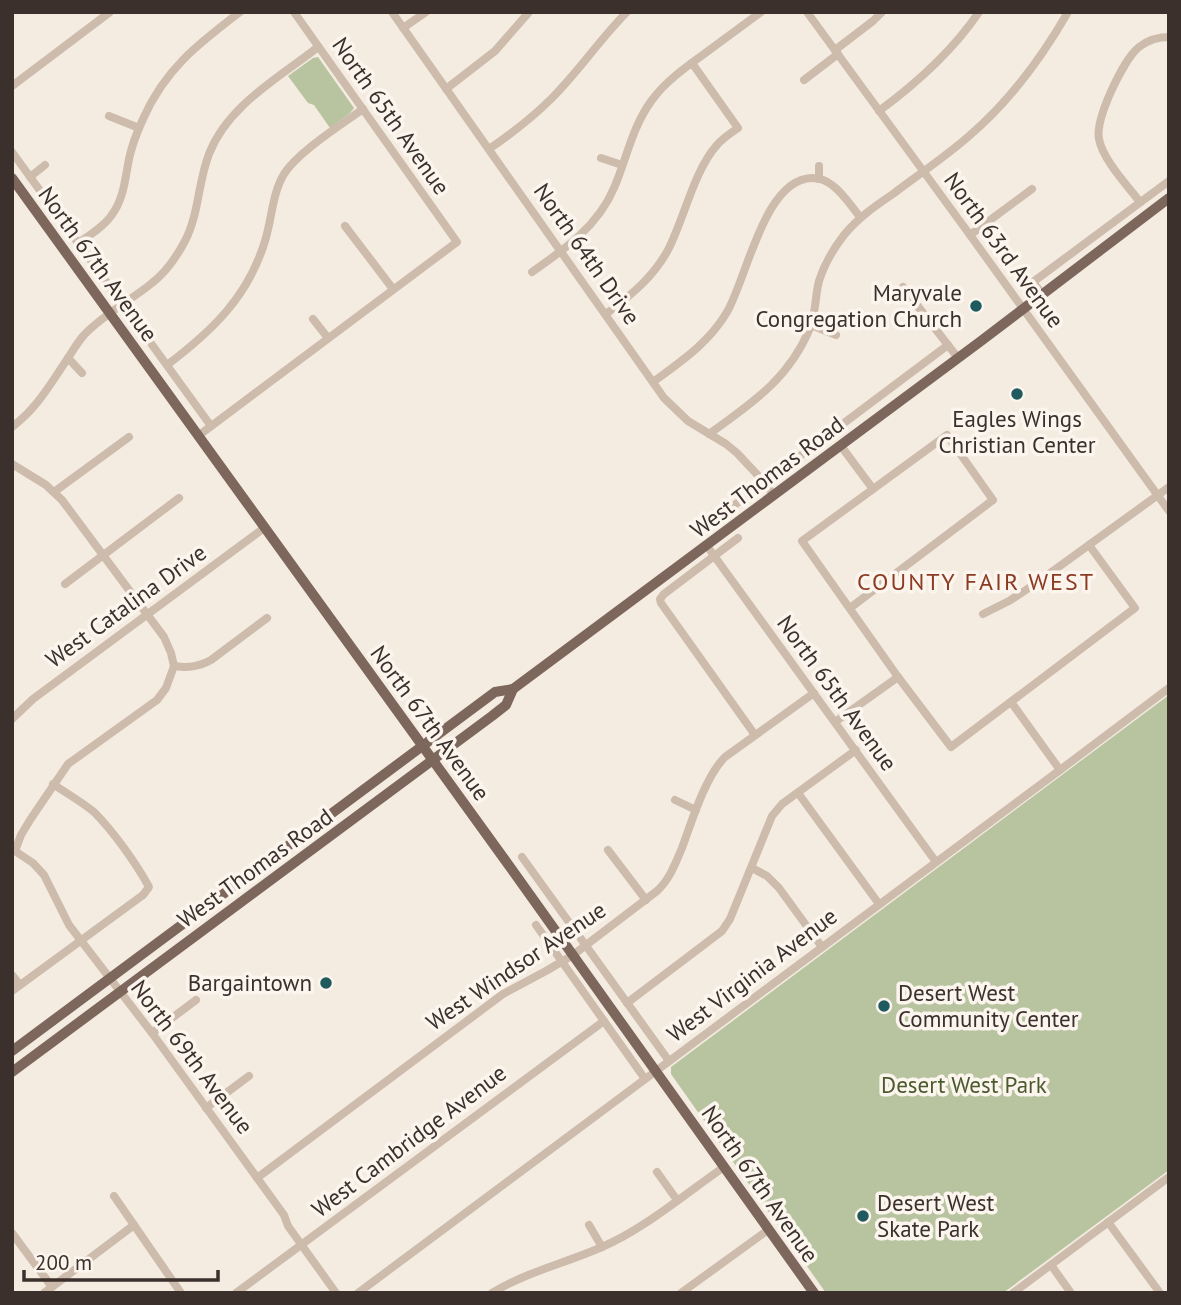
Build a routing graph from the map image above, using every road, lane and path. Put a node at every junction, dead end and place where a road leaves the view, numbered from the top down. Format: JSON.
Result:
{"nodes":[{"id":1,"x":110,"y":12,"type":"edge"},
{"id":2,"x":240,"y":12,"type":"edge"},
{"id":3,"x":294,"y":12,"type":"edge"},
{"id":4,"x":392,"y":12,"type":"edge"},
{"id":5,"x":426,"y":12,"type":"edge"},
{"id":6,"x":528,"y":12,"type":"edge"},
{"id":7,"x":627,"y":12,"type":"edge"},
{"id":8,"x":761,"y":12,"type":"edge"},
{"id":9,"x":807,"y":12,"type":"edge"},
{"id":10,"x":882,"y":12,"type":"edge"},
{"id":11,"x":979,"y":12,"type":"edge"},
{"id":12,"x":1068,"y":12,"type":"edge"},
{"id":13,"x":403,"y":28,"type":"junction"},
{"id":14,"x":1149,"y":30,"type":"dead end"},
{"id":15,"x":1169,"y":37,"type":"edge"},
{"id":16,"x":1153,"y":39,"type":"junction"},
{"id":17,"x":318,"y":47,"type":"junction"},
{"id":18,"x":837,"y":52,"type":"junction"},
{"id":19,"x":692,"y":63,"type":"junction"},
{"id":20,"x":804,"y":80,"type":"dead end"},
{"id":21,"x":12,"y":86,"type":"edge"},
{"id":22,"x":446,"y":89,"type":"junction"},
{"id":23,"x":363,"y":109,"type":"junction"},
{"id":24,"x":878,"y":111,"type":"junction"},
{"id":25,"x":109,"y":116,"type":"dead end"},
{"id":26,"x":139,"y":128,"type":"junction"},
{"id":27,"x":1088,"y":128,"type":"dead end"},
{"id":28,"x":1098,"y":130,"type":"junction"},
{"id":29,"x":489,"y":149,"type":"junction"},
{"id":30,"x":12,"y":152,"type":"edge"},
{"id":31,"x":601,"y":159,"type":"dead end"},
{"id":32,"x":45,"y":165,"type":"dead end"},
{"id":33,"x":622,"y":165,"type":"junction"},
{"id":34,"x":819,"y":166,"type":"dead end"},
{"id":35,"x":923,"y":172,"type":"junction"},
{"id":36,"x":30,"y":177,"type":"junction"},
{"id":37,"x":12,"y":178,"type":"edge"},
{"id":38,"x":819,"y":178,"type":"junction"},
{"id":39,"x":1169,"y":181,"type":"edge"},
{"id":40,"x":1032,"y":189,"type":"dead end"},
{"id":41,"x":1169,"y":198,"type":"edge"},
{"id":42,"x":1140,"y":202,"type":"junction"},
{"id":43,"x":860,"y":217,"type":"junction"},
{"id":44,"x":345,"y":226,"type":"dead end"},
{"id":45,"x":970,"y":235,"type":"junction"},
{"id":46,"x":78,"y":243,"type":"junction"},
{"id":47,"x":561,"y":252,"type":"junction"},
{"id":48,"x":533,"y":272,"type":"dead end"},
{"id":49,"x":904,"y":287,"type":"dead end"},
{"id":50,"x":393,"y":289,"type":"junction"},
{"id":51,"x":1042,"y":294,"type":"junction"},
{"id":52,"x":123,"y":305,"type":"junction"},
{"id":53,"x":1023,"y":309,"type":"junction"},
{"id":54,"x":110,"y":313,"type":"junction"},
{"id":55,"x":606,"y":314,"type":"junction"},
{"id":56,"x":313,"y":318,"type":"dead end"},
{"id":57,"x":811,"y":326,"type":"junction"},
{"id":58,"x":836,"y":334,"type":"dead end"},
{"id":59,"x":328,"y":338,"type":"junction"},
{"id":60,"x":948,"y":345,"type":"junction"},
{"id":61,"x":68,"y":358,"type":"junction"},
{"id":62,"x":958,"y":358,"type":"junction"},
{"id":63,"x":167,"y":365,"type":"junction"},
{"id":64,"x":82,"y":373,"type":"dead end"},
{"id":65,"x":653,"y":382,"type":"junction"},
{"id":66,"x":211,"y":426,"type":"junction"},
{"id":67,"x":12,"y":427,"type":"edge"},
{"id":68,"x":709,"y":434,"type":"junction"},
{"id":69,"x":198,"y":436,"type":"junction"},
{"id":70,"x":129,"y":437,"type":"dead end"},
{"id":71,"x":841,"y":446,"type":"junction"},
{"id":72,"x":12,"y":464,"type":"edge"},
{"id":73,"x":765,"y":483,"type":"junction"},
{"id":74,"x":1169,"y":487,"type":"edge"},
{"id":75,"x":873,"y":489,"type":"junction"},
{"id":76,"x":54,"y":492,"type":"junction"},
{"id":77,"x":774,"y":495,"type":"junction"},
{"id":78,"x":1158,"y":495,"type":"junction"},
{"id":79,"x":179,"y":498,"type":"dead end"},
{"id":80,"x":1169,"y":511,"type":"edge"},
{"id":81,"x":712,"y":522,"type":"dead end"},
{"id":82,"x":264,"y":527,"type":"junction"},
{"id":83,"x":738,"y":538,"type":"dead end"},
{"id":84,"x":1089,"y":545,"type":"junction"},
{"id":85,"x":707,"y":546,"type":"junction"},
{"id":86,"x":102,"y":555,"type":"junction"},
{"id":87,"x":714,"y":556,"type":"junction"},
{"id":88,"x":65,"y":584,"type":"dead end"},
{"id":89,"x":850,"y":608,"type":"junction"},
{"id":90,"x":983,"y":614,"type":"dead end"},
{"id":91,"x":147,"y":615,"type":"junction"},
{"id":92,"x":267,"y":618,"type":"dead end"},
{"id":93,"x":174,"y":666,"type":"junction"},
{"id":94,"x":898,"y":677,"type":"junction"},
{"id":95,"x":1169,"y":688,"type":"edge"},
{"id":96,"x":513,"y":690,"type":"junction"},
{"id":97,"x":814,"y":693,"type":"junction"},
{"id":98,"x":1011,"y":702,"type":"junction"},
{"id":99,"x":12,"y":719,"type":"edge"},
{"id":100,"x":835,"y":722,"type":"junction"},
{"id":101,"x":755,"y":735,"type":"junction"},
{"id":102,"x":423,"y":747,"type":"junction"},
{"id":103,"x":856,"y":750,"type":"junction"},
{"id":104,"x":433,"y":760,"type":"junction"},
{"id":105,"x":1060,"y":770,"type":"junction"},
{"id":106,"x":53,"y":784,"type":"junction"},
{"id":107,"x":798,"y":793,"type":"junction"},
{"id":108,"x":675,"y":800,"type":"dead end"},
{"id":109,"x":696,"y":810,"type":"junction"},
{"id":110,"x":14,"y":850,"type":"edge"},
{"id":111,"x":608,"y":850,"type":"dead end"},
{"id":112,"x":522,"y":857,"type":"dead end"},
{"id":113,"x":936,"y":862,"type":"junction"},
{"id":114,"x":752,"y":868,"type":"junction"},
{"id":115,"x":646,"y":900,"type":"junction"},
{"id":116,"x":878,"y":904,"type":"junction"},
{"id":117,"x":536,"y":925,"type":"dead end"},
{"id":118,"x":80,"y":940,"type":"junction"},
{"id":119,"x":586,"y":945,"type":"junction"},
{"id":120,"x":822,"y":947,"type":"junction"},
{"id":121,"x":573,"y":955,"type":"junction"},
{"id":122,"x":562,"y":961,"type":"junction"},
{"id":123,"x":12,"y":975,"type":"edge"},
{"id":124,"x":110,"y":979,"type":"junction"},
{"id":125,"x":16,"y":988,"type":"edge"},
{"id":126,"x":120,"y":992,"type":"junction"},
{"id":127,"x":196,"y":1000,"type":"dead end"},
{"id":128,"x":627,"y":1003,"type":"junction"},
{"id":129,"x":71,"y":1007,"type":"junction"},
{"id":130,"x":81,"y":1021,"type":"junction"},
{"id":131,"x":604,"y":1021,"type":"junction"},
{"id":132,"x":152,"y":1033,"type":"junction"},
{"id":133,"x":12,"y":1051,"type":"edge"},
{"id":134,"x":669,"y":1061,"type":"junction"},
{"id":135,"x":656,"y":1071,"type":"junction"},
{"id":136,"x":12,"y":1072,"type":"edge"},
{"id":137,"x":249,"y":1076,"type":"dead end"},
{"id":138,"x":645,"y":1079,"type":"junction"},
{"id":139,"x":206,"y":1108,"type":"junction"},
{"id":140,"x":724,"y":1167,"type":"junction"},
{"id":141,"x":657,"y":1172,"type":"dead end"},
{"id":142,"x":257,"y":1178,"type":"junction"},
{"id":143,"x":1168,"y":1180,"type":"edge"},
{"id":144,"x":114,"y":1196,"type":"dead end"},
{"id":145,"x":677,"y":1200,"type":"junction"},
{"id":146,"x":1108,"y":1222,"type":"junction"},
{"id":147,"x":134,"y":1225,"type":"junction"},
{"id":148,"x":589,"y":1225,"type":"dead end"},
{"id":149,"x":768,"y":1230,"type":"junction"},
{"id":150,"x":12,"y":1233,"type":"edge"},
{"id":151,"x":302,"y":1245,"type":"junction"},
{"id":152,"x":602,"y":1247,"type":"junction"},
{"id":153,"x":1051,"y":1265,"type":"junction"},
{"id":154,"x":48,"y":1290,"type":"edge"},
{"id":155,"x":181,"y":1293,"type":"edge"},
{"id":156,"x":236,"y":1293,"type":"edge"},
{"id":157,"x":336,"y":1293,"type":"edge"},
{"id":158,"x":358,"y":1293,"type":"edge"},
{"id":159,"x":492,"y":1293,"type":"edge"},
{"id":160,"x":681,"y":1293,"type":"edge"},
{"id":161,"x":814,"y":1293,"type":"edge"},
{"id":162,"x":1013,"y":1293,"type":"edge"},
{"id":163,"x":1071,"y":1293,"type":"edge"},
{"id":164,"x":1160,"y":1293,"type":"edge"}],
"edges":[{"from":1,"to":21,"type":"street"},
{"from":2,"to":26,"type":"street"},
{"from":3,"to":17,"type":"street","name":"North 65th Avenue"},
{"from":4,"to":13,"type":"street","name":"North 64th Drive"},
{"from":5,"to":13,"type":"street"},
{"from":6,"to":22,"type":"street"},
{"from":7,"to":29,"type":"street"},
{"from":8,"to":19,"type":"street"},
{"from":9,"to":18,"type":"street","name":"North 63rd Avenue"},
{"from":10,"to":18,"type":"street"},
{"from":11,"to":24,"type":"street"},
{"from":12,"to":35,"type":"street"},
{"from":13,"to":22,"type":"street","name":"North 64th Drive"},
{"from":14,"to":16,"type":"street"},
{"from":15,"to":16,"type":"street"},
{"from":16,"to":28,"type":"street"},
{"from":17,"to":23,"type":"street","name":"North 65th Avenue"},
{"from":17,"to":52,"type":"street"},
{"from":18,"to":20,"type":"street"},
{"from":18,"to":24,"type":"street","name":"North 63rd Avenue"},
{"from":19,"to":33,"type":"street"},
{"from":19,"to":55,"type":"street"},
{"from":22,"to":29,"type":"street","name":"North 64th Drive"},
{"from":23,"to":50,"type":"street","name":"North 65th Avenue"},
{"from":23,"to":63,"type":"street"},
{"from":24,"to":35,"type":"street","name":"North 63rd Avenue"},
{"from":25,"to":26,"type":"street"},
{"from":26,"to":46,"type":"street"},
{"from":27,"to":28,"type":"street"},
{"from":28,"to":42,"type":"street"},
{"from":29,"to":47,"type":"street","name":"North 64th Drive"},
{"from":30,"to":36,"type":"street","name":"North 67th Avenue"},
{"from":31,"to":33,"type":"street"},
{"from":32,"to":36,"type":"street","name":"North 67th Avenue"},
{"from":33,"to":47,"type":"street"},
{"from":34,"to":38,"type":"street"},
{"from":35,"to":43,"type":"street"},
{"from":35,"to":45,"type":"street","name":"North 63rd Avenue"},
{"from":36,"to":46,"type":"street","name":"North 67th Avenue"},
{"from":37,"to":54,"type":"main road","name":"North 67th Avenue"},
{"from":38,"to":43,"type":"street"},
{"from":38,"to":65,"type":"street"},
{"from":39,"to":42,"type":"street"},
{"from":40,"to":45,"type":"street"},
{"from":41,"to":51,"type":"main road","name":"West Thomas Road"},
{"from":42,"to":51,"type":"street"},
{"from":43,"to":57,"type":"street"},
{"from":44,"to":50,"type":"street"},
{"from":45,"to":53,"type":"street","name":"North 63rd Avenue"},
{"from":46,"to":52,"type":"street","name":"North 67th Avenue"},
{"from":47,"to":48,"type":"street"},
{"from":47,"to":55,"type":"street","name":"North 64th Drive"},
{"from":49,"to":60,"type":"street"},
{"from":50,"to":59,"type":"street"},
{"from":51,"to":53,"type":"main road","name":"West Thomas Road"},
{"from":52,"to":54,"type":"street"},
{"from":52,"to":63,"type":"street","name":"North 67th Avenue"},
{"from":53,"to":62,"type":"main road","name":"West Thomas Road"},
{"from":53,"to":78,"type":"street","name":"North 63rd Avenue"},
{"from":54,"to":61,"type":"street"},
{"from":54,"to":69,"type":"main road","name":"North 67th Avenue"},
{"from":55,"to":65,"type":"street","name":"North 64th Drive"},
{"from":56,"to":59,"type":"street"},
{"from":57,"to":58,"type":"street"},
{"from":57,"to":68,"type":"street"},
{"from":59,"to":66,"type":"street"},
{"from":60,"to":62,"type":"street"},
{"from":60,"to":73,"type":"street","name":"West Thomas Road"},
{"from":61,"to":64,"type":"street"},
{"from":61,"to":67,"type":"street"},
{"from":62,"to":71,"type":"main road","name":"West Thomas Road"},
{"from":63,"to":66,"type":"street","name":"North 67th Avenue"},
{"from":65,"to":68,"type":"street","name":"North 64th Drive"},
{"from":66,"to":69,"type":"street"},
{"from":68,"to":73,"type":"street","name":"North 64th Drive"},
{"from":69,"to":82,"type":"main road","name":"North 67th Avenue"},
{"from":70,"to":76,"type":"street"},
{"from":71,"to":75,"type":"street"},
{"from":71,"to":77,"type":"main road","name":"West Thomas Road"},
{"from":72,"to":76,"type":"street"},
{"from":73,"to":77,"type":"street","name":"North 64th Drive"},
{"from":73,"to":81,"type":"street","name":"West Thomas Road"},
{"from":74,"to":78,"type":"street"},
{"from":75,"to":89,"type":"street"},
{"from":75,"to":89,"type":"street"},
{"from":76,"to":86,"type":"street"},
{"from":77,"to":85,"type":"main road","name":"West Thomas Road"},
{"from":78,"to":80,"type":"street","name":"North 63rd Avenue"},
{"from":78,"to":84,"type":"street"},
{"from":79,"to":86,"type":"street"},
{"from":82,"to":91,"type":"street","name":"West Catalina Drive"},
{"from":82,"to":102,"type":"main road","name":"North 67th Avenue"},
{"from":83,"to":87,"type":"street","name":"West Thomas Road"},
{"from":84,"to":90,"type":"street"},
{"from":84,"to":98,"type":"street"},
{"from":85,"to":87,"type":"street","name":"North 65th Avenue"},
{"from":85,"to":96,"type":"main road","name":"West Thomas Road"},
{"from":86,"to":88,"type":"street"},
{"from":86,"to":91,"type":"street"},
{"from":87,"to":97,"type":"street","name":"North 65th Avenue"},
{"from":87,"to":101,"type":"street","name":"West Thomas Road"},
{"from":89,"to":94,"type":"street"},
{"from":91,"to":93,"type":"street"},
{"from":91,"to":99,"type":"street","name":"West Catalina Drive"},
{"from":92,"to":93,"type":"street"},
{"from":93,"to":106,"type":"street"},
{"from":94,"to":98,"type":"street"},
{"from":94,"to":100,"type":"street"},
{"from":95,"to":105,"type":"street","name":"West Virginia Avenue"},
{"from":96,"to":102,"type":"main road","name":"West Thomas Road"},
{"from":96,"to":104,"type":"main road","name":"West Thomas Road"},
{"from":97,"to":100,"type":"street","name":"North 65th Avenue"},
{"from":97,"to":101,"type":"street","name":"West Windsor Avenue"},
{"from":98,"to":105,"type":"street"},
{"from":100,"to":103,"type":"street","name":"North 65th Avenue"},
{"from":101,"to":109,"type":"street","name":"West Windsor Avenue"},
{"from":102,"to":104,"type":"main road","name":"North 67th Avenue"},
{"from":102,"to":124,"type":"main road","name":"West Thomas Road"},
{"from":103,"to":107,"type":"street"},
{"from":103,"to":113,"type":"street","name":"North 65th Avenue"},
{"from":104,"to":121,"type":"main road","name":"North 67th Avenue"},
{"from":104,"to":126,"type":"main road","name":"West Thomas Road"},
{"from":105,"to":113,"type":"street","name":"West Virginia Avenue"},
{"from":106,"to":110,"type":"street"},
{"from":106,"to":118,"type":"street"},
{"from":107,"to":114,"type":"street"},
{"from":107,"to":116,"type":"street"},
{"from":108,"to":109,"type":"street"},
{"from":109,"to":115,"type":"street","name":"West Windsor Avenue"},
{"from":110,"to":118,"type":"street","name":"North 69th Avenue"},
{"from":111,"to":115,"type":"street"},
{"from":112,"to":119,"type":"street"},
{"from":113,"to":116,"type":"street","name":"West Virginia Avenue"},
{"from":114,"to":120,"type":"street"},
{"from":114,"to":128,"type":"street"},
{"from":115,"to":119,"type":"street","name":"West Windsor Avenue"},
{"from":116,"to":120,"type":"street","name":"West Virginia Avenue"},
{"from":117,"to":122,"type":"street"},
{"from":118,"to":124,"type":"street","name":"North 69th Avenue"},
{"from":118,"to":125,"type":"street"},
{"from":119,"to":121,"type":"street","name":"West Windsor Avenue"},
{"from":119,"to":128,"type":"street"},
{"from":120,"to":134,"type":"street","name":"West Virginia Avenue"},
{"from":121,"to":122,"type":"street","name":"West Windsor Avenue"},
{"from":121,"to":135,"type":"main road","name":"North 67th Avenue"},
{"from":122,"to":131,"type":"street"},
{"from":122,"to":142,"type":"street","name":"West Windsor Avenue"},
{"from":123,"to":125,"type":"street"},
{"from":124,"to":126,"type":"street","name":"North 69th Avenue"},
{"from":124,"to":129,"type":"main road","name":"West Thomas Road"},
{"from":126,"to":130,"type":"main road","name":"West Thomas Road"},
{"from":126,"to":132,"type":"street","name":"North 69th Avenue"},
{"from":127,"to":132,"type":"street"},
{"from":128,"to":134,"type":"street"},
{"from":129,"to":130,"type":"main road"},
{"from":129,"to":133,"type":"main road","name":"West Thomas Road"},
{"from":130,"to":136,"type":"main road","name":"West Thomas Road"},
{"from":131,"to":138,"type":"street"},
{"from":131,"to":151,"type":"street","name":"West Cambridge Avenue"},
{"from":132,"to":139,"type":"street","name":"North 69th Avenue"},
{"from":134,"to":135,"type":"street","name":"West Virginia Avenue"},
{"from":135,"to":138,"type":"street","name":"West Virginia Avenue"},
{"from":135,"to":140,"type":"main road","name":"North 67th Avenue"},
{"from":137,"to":139,"type":"street"},
{"from":138,"to":158,"type":"street","name":"West Virginia Avenue"},
{"from":139,"to":142,"type":"street","name":"North 69th Avenue"},
{"from":140,"to":145,"type":"street"},
{"from":140,"to":149,"type":"main road","name":"North 67th Avenue"},
{"from":141,"to":145,"type":"street"},
{"from":142,"to":151,"type":"street","name":"North 69th Avenue"},
{"from":143,"to":146,"type":"street"},
{"from":144,"to":147,"type":"street"},
{"from":145,"to":152,"type":"street"},
{"from":146,"to":153,"type":"street"},
{"from":146,"to":164,"type":"street"},
{"from":147,"to":154,"type":"street"},
{"from":147,"to":155,"type":"street"},
{"from":148,"to":152,"type":"street"},
{"from":149,"to":160,"type":"street"},
{"from":149,"to":161,"type":"main road","name":"North 67th Avenue"},
{"from":150,"to":154,"type":"street"},
{"from":151,"to":156,"type":"street","name":"West Cambridge Avenue"},
{"from":151,"to":157,"type":"street","name":"North 69th Avenue"},
{"from":152,"to":159,"type":"street"},
{"from":153,"to":162,"type":"street"},
{"from":153,"to":163,"type":"street"}]}
